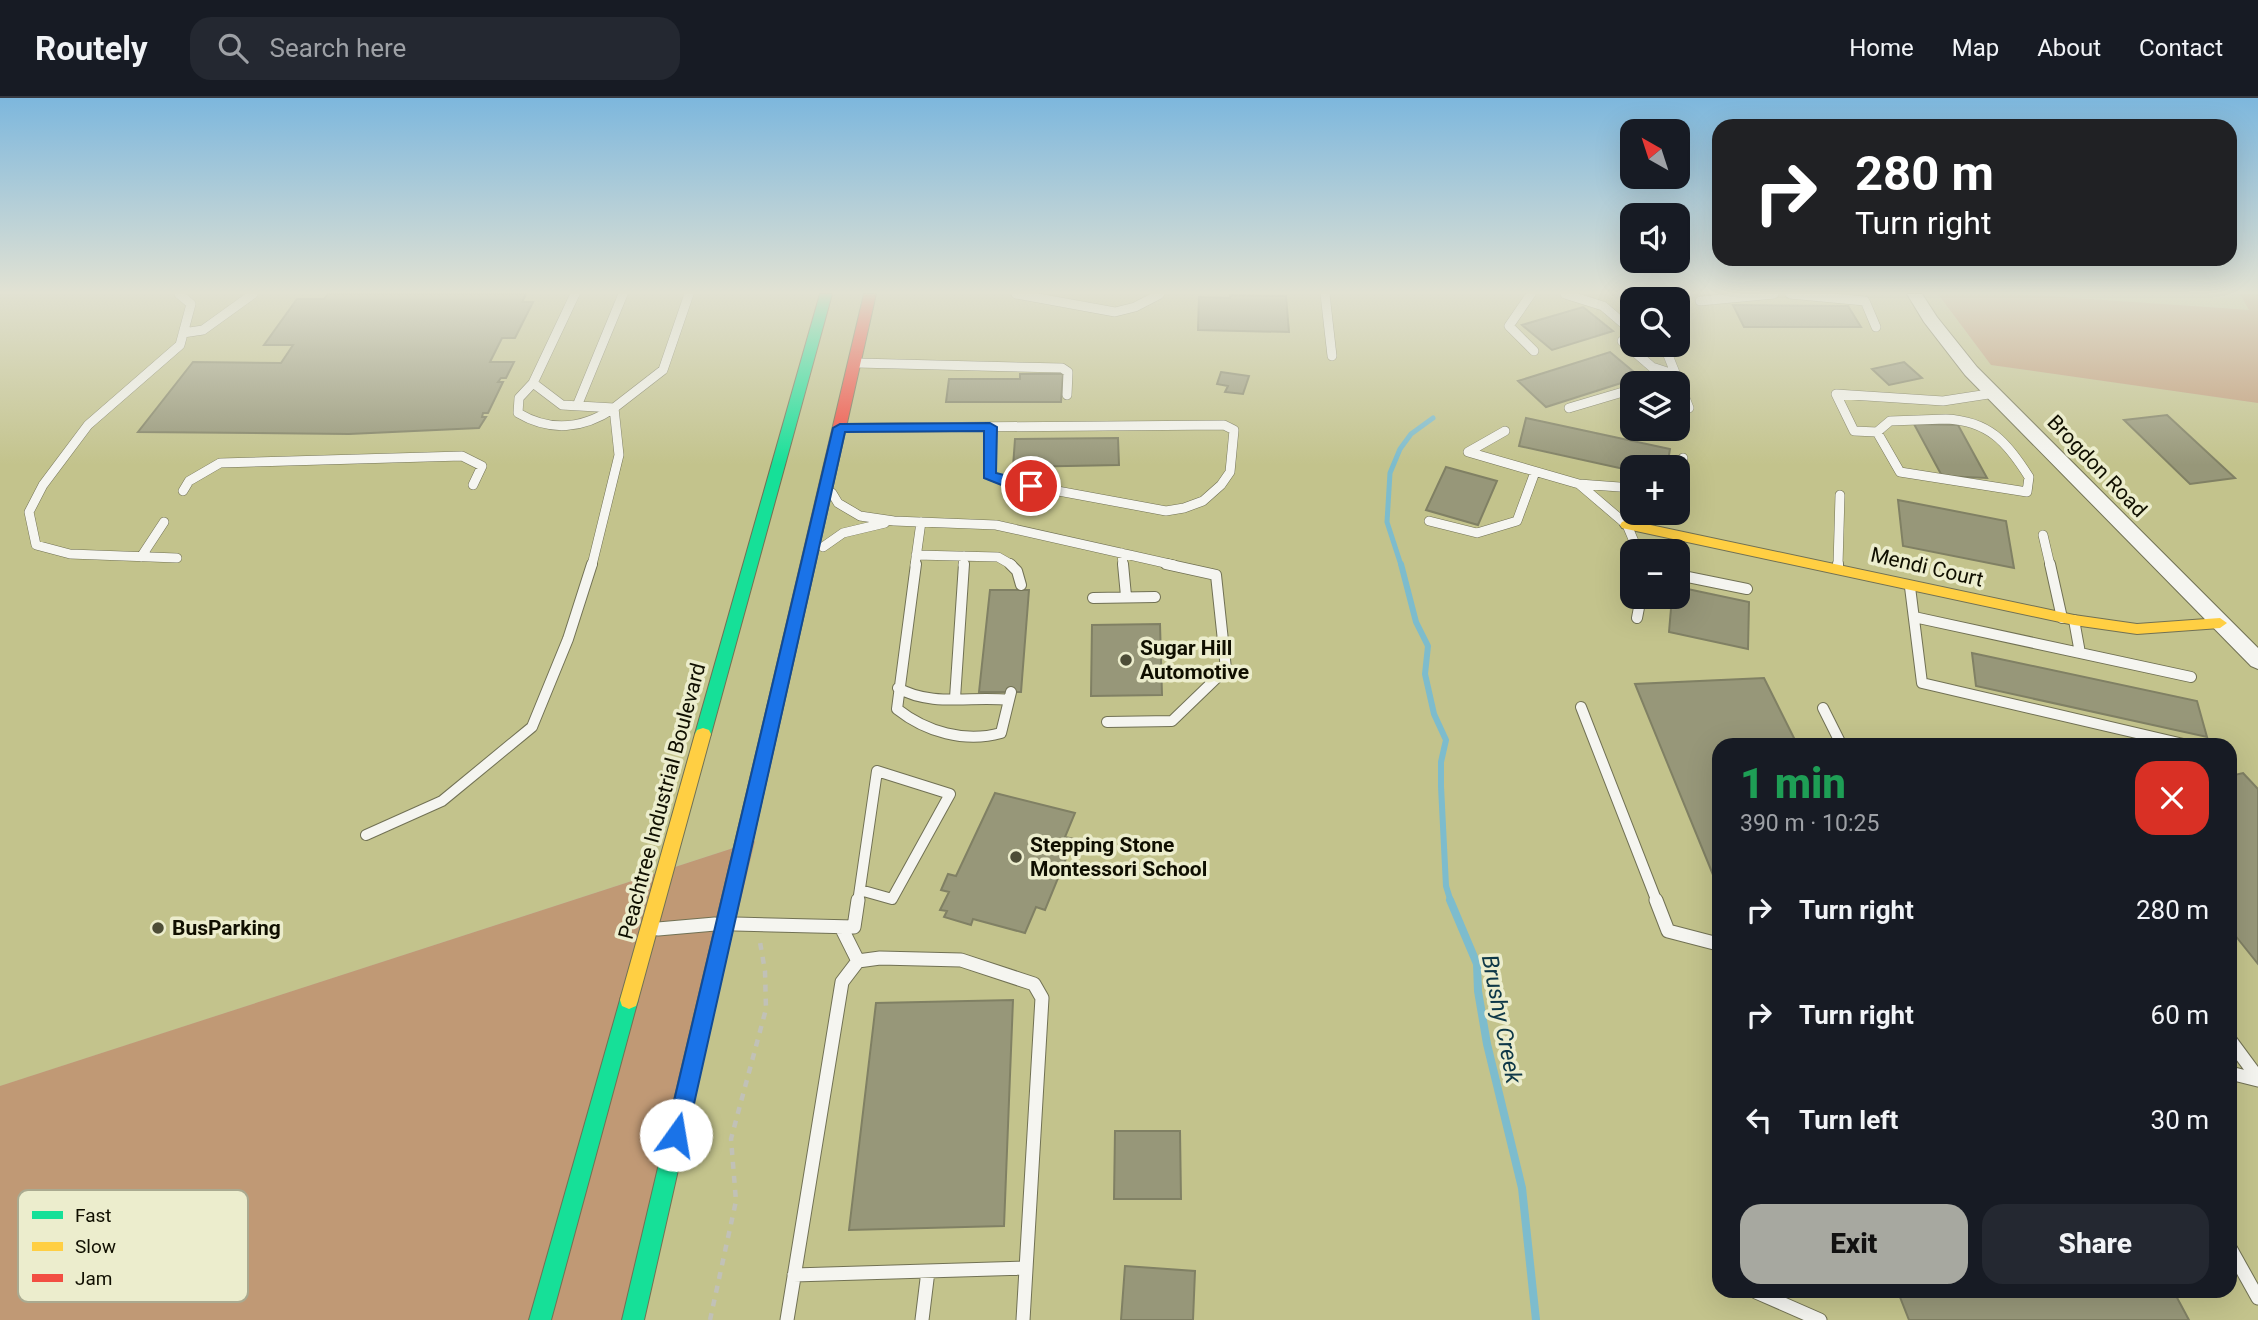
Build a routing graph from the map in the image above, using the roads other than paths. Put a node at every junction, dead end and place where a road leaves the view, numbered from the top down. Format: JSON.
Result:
{"nodes":[{"id":1,"x":173,"y":351,"type":"edge"},
{"id":2,"x":548,"y":351,"type":"edge"},
{"id":3,"x":599,"y":351,"type":"edge"},
{"id":4,"x":669,"y":351,"type":"edge"},
{"id":5,"x":810,"y":351,"type":"edge"},
{"id":6,"x":858,"y":351,"type":"edge"},
{"id":7,"x":1331,"y":351,"type":"edge"},
{"id":8,"x":1955,"y":351,"type":"edge"},
{"id":9,"x":1332,"y":356,"type":"dead end"},
{"id":10,"x":1640,"y":357,"type":"edge"},
{"id":11,"x":855,"y":363,"type":"junction"},
{"id":12,"x":1664,"y":371,"type":"edge"},
{"id":13,"x":533,"y":383,"type":"junction"},
{"id":14,"x":1620,"y":392,"type":"edge"},
{"id":15,"x":1995,"y":393,"type":"junction"},
{"id":16,"x":1068,"y":395,"type":"dead end"},
{"id":17,"x":577,"y":406,"type":"junction"},
{"id":18,"x":614,"y":408,"type":"junction"},
{"id":19,"x":1569,"y":408,"type":"dead end"},
{"id":20,"x":990,"y":427,"type":"junction"},
{"id":21,"x":840,"y":428,"type":"junction"},
{"id":22,"x":1505,"y":431,"type":"dead end"},
{"id":23,"x":1877,"y":432,"type":"junction"},
{"id":24,"x":1535,"y":472,"type":"junction"},
{"id":25,"x":827,"y":484,"type":"junction"},
{"id":26,"x":473,"y":485,"type":"dead end"},
{"id":27,"x":1579,"y":485,"type":"junction"},
{"id":28,"x":1620,"y":487,"type":"edge"},
{"id":29,"x":183,"y":491,"type":"dead end"},
{"id":30,"x":1840,"y":495,"type":"dead end"},
{"id":31,"x":1620,"y":519,"type":"edge"},
{"id":32,"x":1429,"y":521,"type":"dead end"},
{"id":33,"x":164,"y":522,"type":"dead end"},
{"id":34,"x":894,"y":522,"type":"junction"},
{"id":35,"x":921,"y":522,"type":"junction"},
{"id":36,"x":1627,"y":525,"type":"joint"},
{"id":37,"x":2043,"y":534,"type":"dead end"},
{"id":38,"x":1633,"y":539,"type":"edge"},
{"id":39,"x":1122,"y":553,"type":"junction"},
{"id":40,"x":916,"y":555,"type":"junction"},
{"id":41,"x":141,"y":556,"type":"junction"},
{"id":42,"x":964,"y":556,"type":"junction"},
{"id":43,"x":177,"y":558,"type":"dead end"},
{"id":44,"x":808,"y":567,"type":"junction"},
{"id":45,"x":1838,"y":568,"type":"junction"},
{"id":46,"x":1690,"y":577,"type":"edge"},
{"id":47,"x":1021,"y":585,"type":"dead end"},
{"id":48,"x":1910,"y":587,"type":"junction"},
{"id":49,"x":1746,"y":589,"type":"dead end"},
{"id":50,"x":1126,"y":596,"type":"junction"},
{"id":51,"x":1155,"y":597,"type":"dead end"},
{"id":52,"x":1093,"y":598,"type":"dead end"},
{"id":53,"x":1639,"y":609,"type":"edge"},
{"id":54,"x":1914,"y":617,"type":"junction"},
{"id":55,"x":1637,"y":618,"type":"dead end"},
{"id":56,"x":2068,"y":619,"type":"junction"},
{"id":57,"x":2220,"y":623,"type":"junction"},
{"id":58,"x":2080,"y":653,"type":"junction"},
{"id":59,"x":2258,"y":661,"type":"edge"},
{"id":60,"x":2191,"y":677,"type":"dead end"},
{"id":61,"x":898,"y":688,"type":"junction"},
{"id":62,"x":954,"y":698,"type":"junction"},
{"id":63,"x":1581,"y":706,"type":"dead end"},
{"id":64,"x":1823,"y":708,"type":"dead end"},
{"id":65,"x":1107,"y":722,"type":"dead end"},
{"id":66,"x":1838,"y":738,"type":"edge"},
{"id":67,"x":2158,"y":738,"type":"edge"},
{"id":68,"x":366,"y":835,"type":"dead end"},
{"id":69,"x":860,"y":890,"type":"junction"},
{"id":70,"x":726,"y":923,"type":"junction"},
{"id":71,"x":841,"y":927,"type":"junction"},
{"id":72,"x":648,"y":930,"type":"junction"},
{"id":73,"x":1712,"y":943,"type":"edge"},
{"id":74,"x":858,"y":961,"type":"junction"},
{"id":75,"x":2237,"y":1050,"type":"edge"},
{"id":76,"x":2237,"y":1074,"type":"edge"},
{"id":77,"x":2258,"y":1079,"type":"edge"},
{"id":78,"x":2237,"y":1260,"type":"edge"},
{"id":79,"x":1026,"y":1268,"type":"junction"},
{"id":80,"x":928,"y":1271,"type":"junction"},
{"id":81,"x":794,"y":1275,"type":"junction"},
{"id":82,"x":1770,"y":1298,"type":"edge"},
{"id":83,"x":2258,"y":1298,"type":"edge"},
{"id":84,"x":540,"y":1320,"type":"edge"},
{"id":85,"x":633,"y":1320,"type":"edge"},
{"id":86,"x":787,"y":1320,"type":"edge"},
{"id":87,"x":922,"y":1320,"type":"edge"},
{"id":88,"x":1023,"y":1320,"type":"edge"},
{"id":89,"x":1820,"y":1320,"type":"edge"}],
"edges":[{"from":1,"to":41,"type":"lane"},
{"from":2,"to":13,"type":"lane"},
{"from":3,"to":17,"type":"lane"},
{"from":4,"to":18,"type":"lane"},
{"from":5,"to":72,"type":"main road","name":"Peachtree Industrial Boulevard"},
{"from":6,"to":11,"type":"main road"},
{"from":7,"to":9,"type":"lane"},
{"from":8,"to":15,"type":"street","name":"Brogdon Road"},
{"from":10,"to":12,"type":"lane"},
{"from":11,"to":16,"type":"lane"},
{"from":11,"to":21,"type":"main road"},
{"from":13,"to":17,"type":"lane"},
{"from":13,"to":18,"type":"lane"},
{"from":14,"to":19,"type":"lane"},
{"from":15,"to":23,"type":"lane"},
{"from":15,"to":57,"type":"street","name":"Brogdon Road"},
{"from":17,"to":18,"type":"lane"},
{"from":18,"to":68,"type":"lane"},
{"from":20,"to":20,"type":"lane"},
{"from":20,"to":21,"type":"lane"},
{"from":21,"to":25,"type":"main road"},
{"from":22,"to":24,"type":"lane"},
{"from":23,"to":23,"type":"lane"},
{"from":24,"to":27,"type":"lane"},
{"from":24,"to":32,"type":"lane"},
{"from":25,"to":34,"type":"lane"},
{"from":25,"to":44,"type":"main road"},
{"from":26,"to":29,"type":"lane"},
{"from":27,"to":28,"type":"lane"},
{"from":27,"to":31,"type":"lane"},
{"from":30,"to":45,"type":"lane"},
{"from":33,"to":41,"type":"lane"},
{"from":34,"to":35,"type":"lane"},
{"from":34,"to":44,"type":"lane"},
{"from":35,"to":39,"type":"lane"},
{"from":35,"to":40,"type":"lane"},
{"from":36,"to":38,"type":"lane"},
{"from":36,"to":45,"type":"main road","name":"Mendi Court"},
{"from":37,"to":56,"type":"lane"},
{"from":39,"to":50,"type":"lane"},
{"from":39,"to":65,"type":"lane"},
{"from":40,"to":42,"type":"lane"},
{"from":40,"to":61,"type":"lane"},
{"from":41,"to":43,"type":"lane"},
{"from":42,"to":47,"type":"lane"},
{"from":42,"to":62,"type":"lane"},
{"from":44,"to":70,"type":"main road"},
{"from":45,"to":48,"type":"main road","name":"Mendi Court"},
{"from":46,"to":49,"type":"lane"},
{"from":48,"to":54,"type":"lane"},
{"from":48,"to":56,"type":"main road","name":"Mendi Court"},
{"from":50,"to":51,"type":"lane"},
{"from":50,"to":52,"type":"lane"},
{"from":53,"to":55,"type":"lane"},
{"from":54,"to":58,"type":"lane"},
{"from":54,"to":67,"type":"lane"},
{"from":56,"to":57,"type":"main road","name":"Mendi Court"},
{"from":56,"to":58,"type":"lane"},
{"from":57,"to":59,"type":"street","name":"Brogdon Road"},
{"from":58,"to":60,"type":"lane"},
{"from":61,"to":62,"type":"lane"},
{"from":61,"to":62,"type":"lane"},
{"from":63,"to":73,"type":"lane"},
{"from":64,"to":66,"type":"lane"},
{"from":69,"to":69,"type":"lane"},
{"from":69,"to":71,"type":"lane"},
{"from":70,"to":71,"type":"lane"},
{"from":70,"to":72,"type":"lane"},
{"from":70,"to":85,"type":"main road"},
{"from":71,"to":74,"type":"lane"},
{"from":72,"to":84,"type":"main road","name":"Peachtree Industrial Boulevard"},
{"from":74,"to":79,"type":"lane"},
{"from":74,"to":81,"type":"lane"},
{"from":75,"to":77,"type":"lane"},
{"from":76,"to":77,"type":"lane"},
{"from":78,"to":83,"type":"lane"},
{"from":79,"to":80,"type":"lane"},
{"from":79,"to":88,"type":"lane"},
{"from":80,"to":81,"type":"lane"},
{"from":80,"to":87,"type":"lane"},
{"from":81,"to":86,"type":"lane"},
{"from":82,"to":89,"type":"lane"}]}
